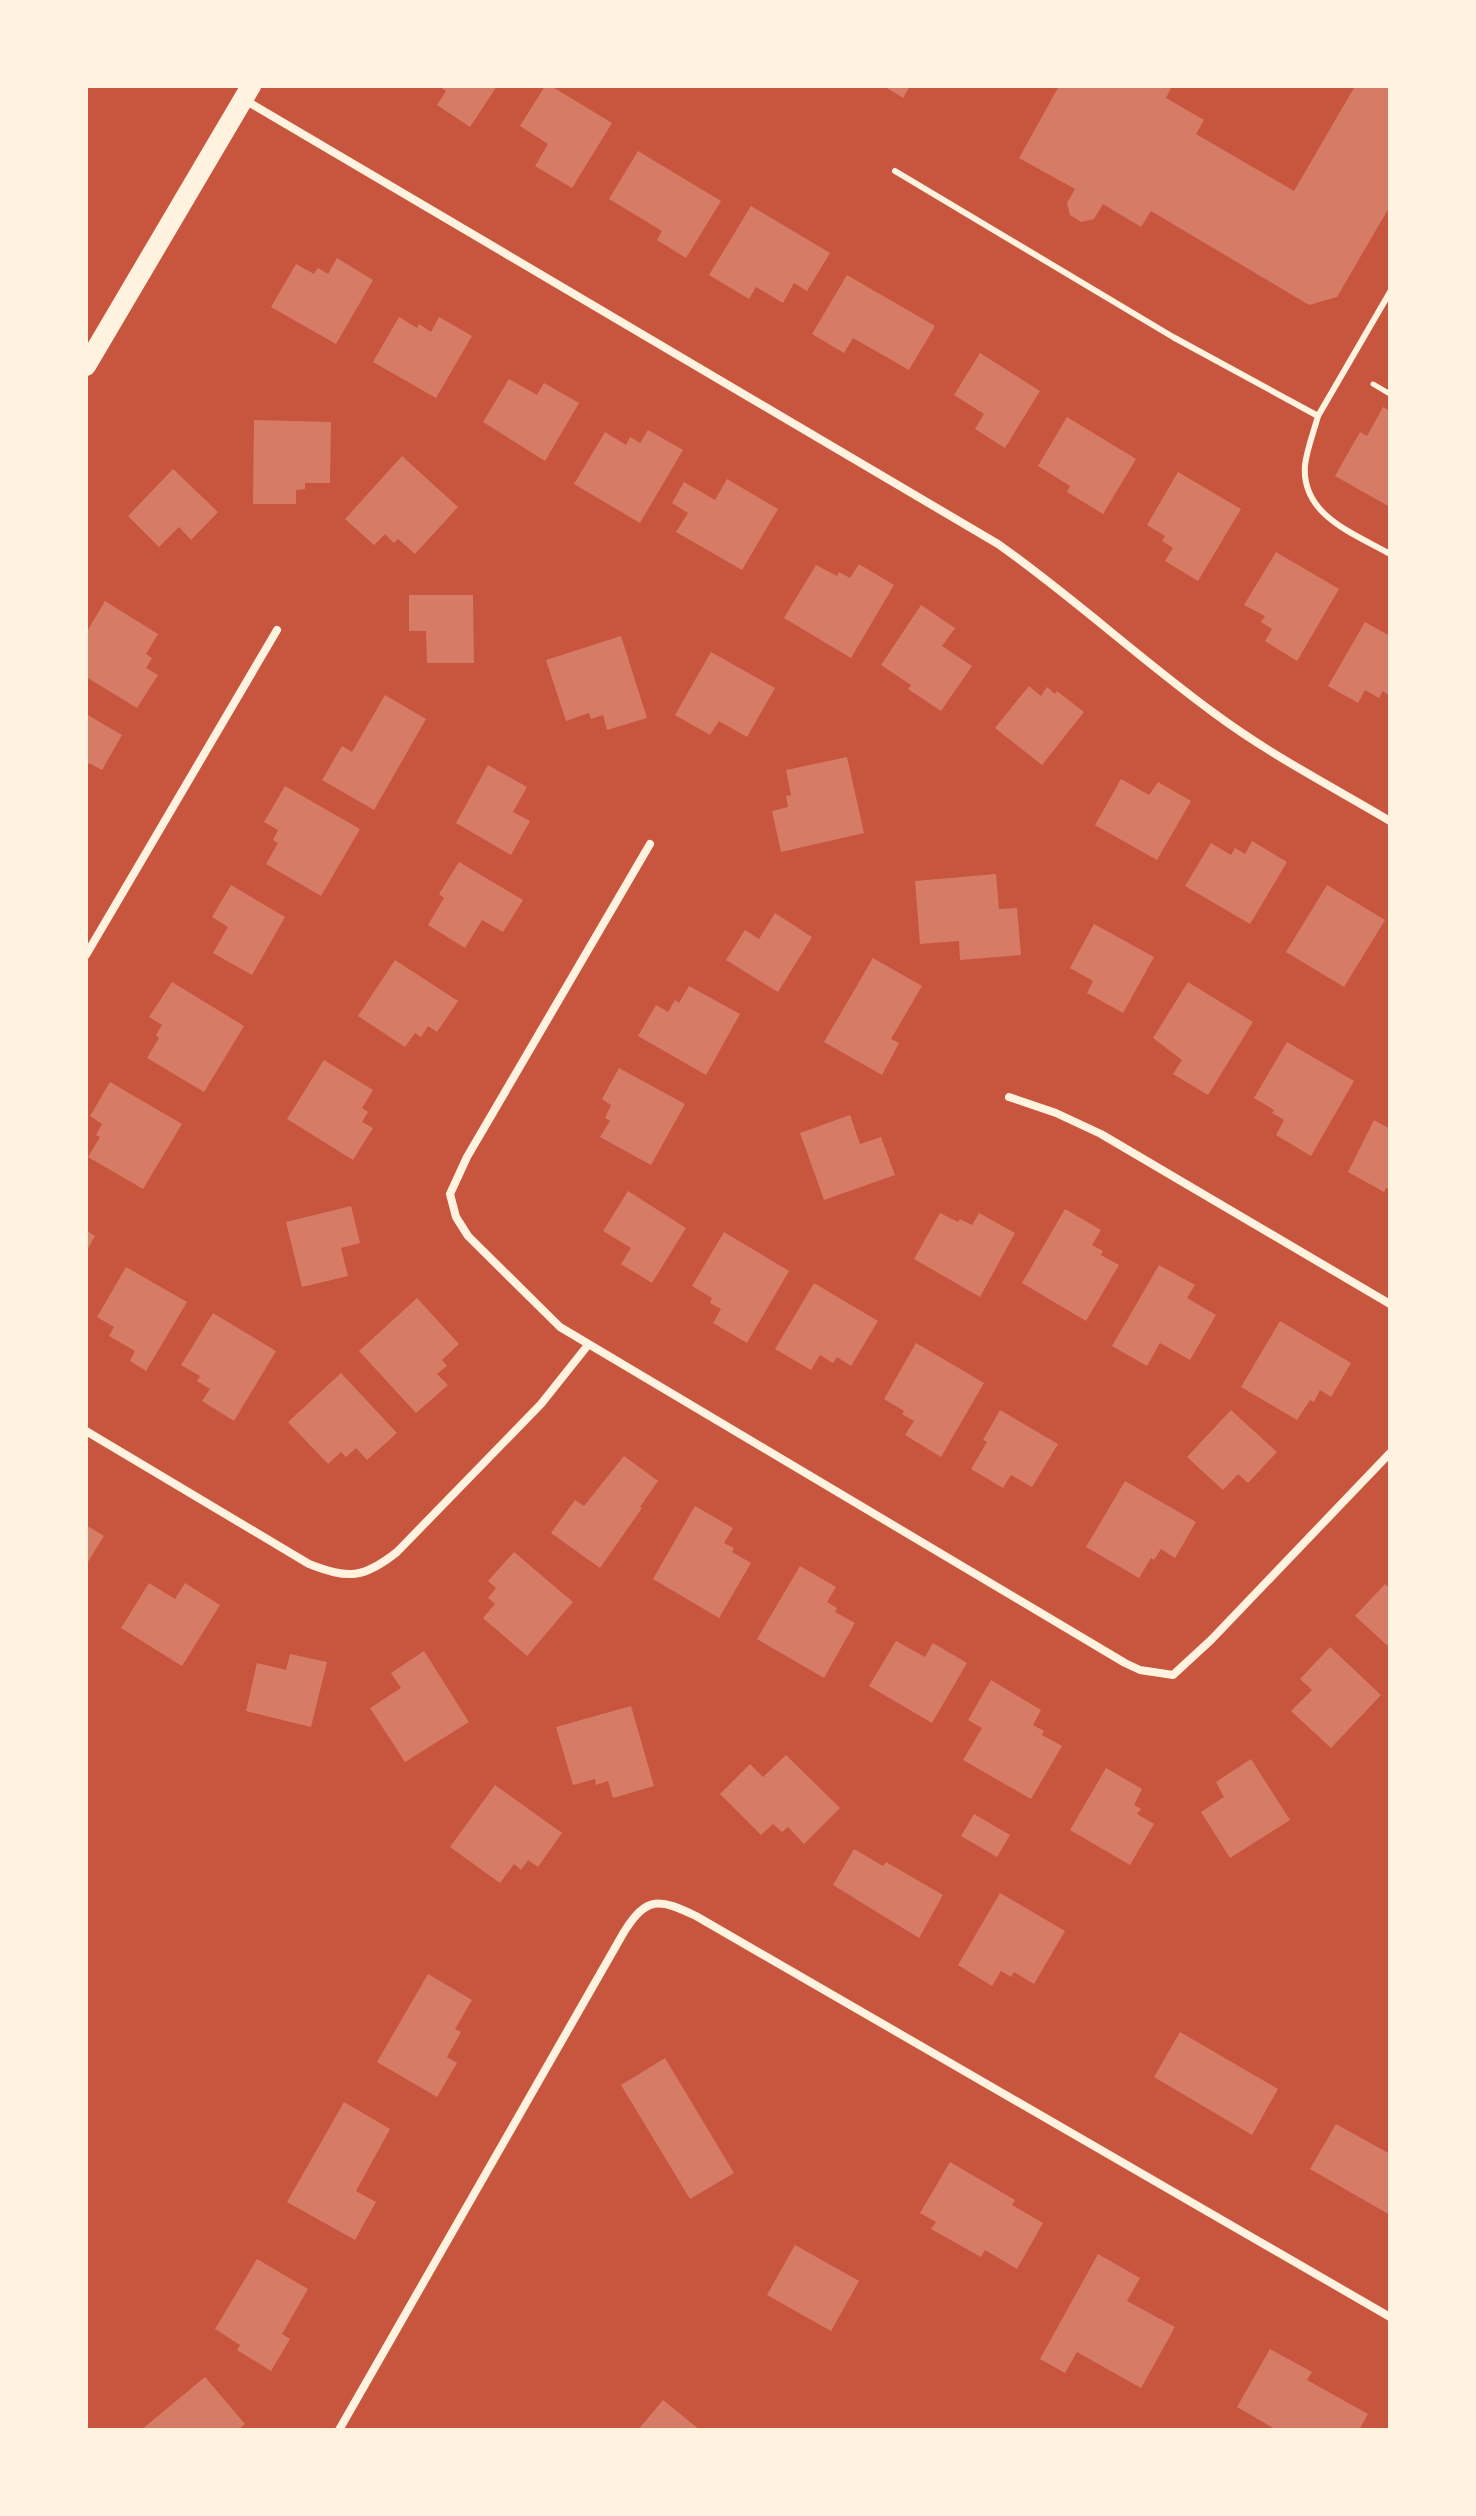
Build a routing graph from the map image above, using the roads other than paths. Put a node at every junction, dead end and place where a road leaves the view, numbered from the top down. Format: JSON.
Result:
{"nodes":[{"id":1,"x":247,"y":92,"type":"edge"},
{"id":2,"x":895,"y":171,"type":"dead end"},
{"id":3,"x":1390,"y":292,"type":"edge"},
{"id":4,"x":86,"y":366,"type":"edge"},
{"id":5,"x":1318,"y":416,"type":"junction"},
{"id":6,"x":1390,"y":554,"type":"edge"},
{"id":7,"x":277,"y":630,"type":"dead end"},
{"id":8,"x":1390,"y":821,"type":"edge"},
{"id":9,"x":650,"y":844,"type":"dead end"},
{"id":10,"x":86,"y":955,"type":"edge"},
{"id":11,"x":1009,"y":1097,"type":"dead end"},
{"id":12,"x":1390,"y":1304,"type":"edge"},
{"id":13,"x":588,"y":1345,"type":"junction"},
{"id":14,"x":86,"y":1431,"type":"edge"},
{"id":15,"x":1390,"y":1453,"type":"edge"},
{"id":16,"x":1390,"y":2317,"type":"edge"},
{"id":17,"x":339,"y":2430,"type":"edge"}],
"edges":[{"from":1,"to":4,"type":"main road"},
{"from":1,"to":8,"type":"street"},
{"from":2,"to":5,"type":"lane"},
{"from":3,"to":5,"type":"lane"},
{"from":5,"to":6,"type":"lane"},
{"from":7,"to":10,"type":"street"},
{"from":9,"to":13,"type":"street"},
{"from":11,"to":12,"type":"street"},
{"from":13,"to":14,"type":"street"},
{"from":13,"to":15,"type":"street"},
{"from":16,"to":17,"type":"street"}]}
